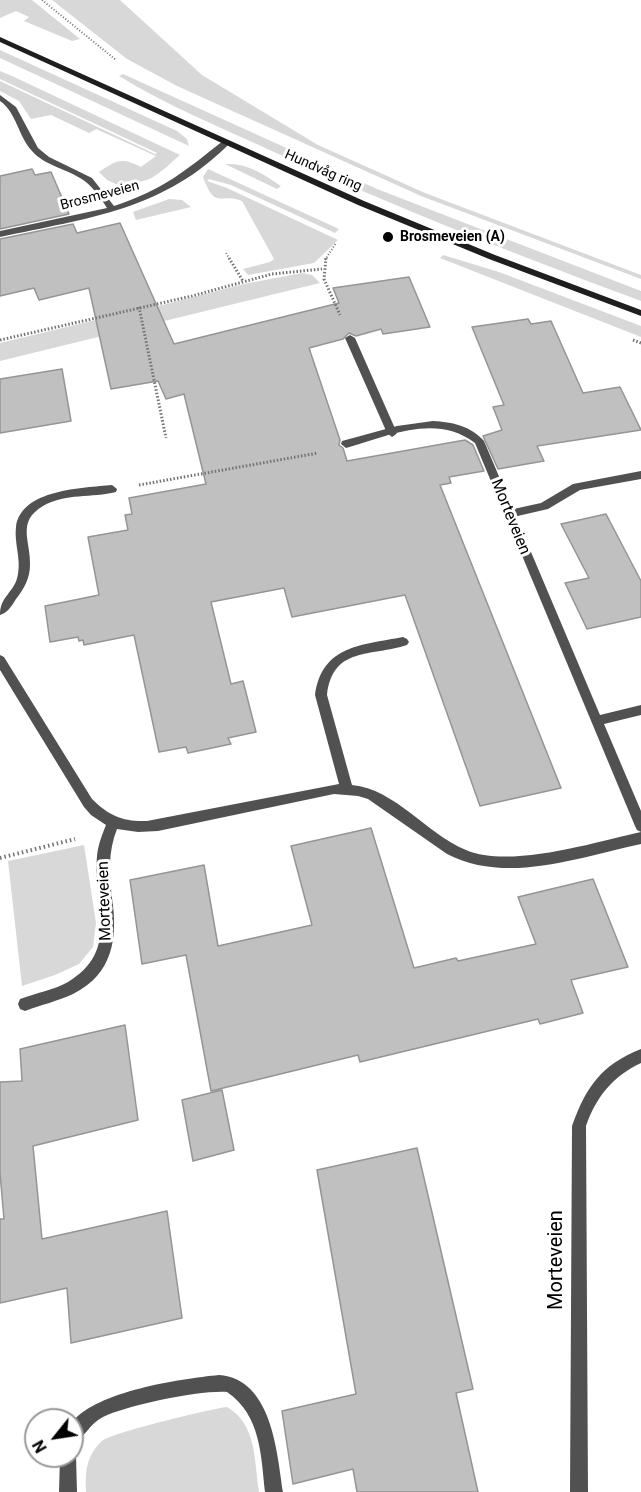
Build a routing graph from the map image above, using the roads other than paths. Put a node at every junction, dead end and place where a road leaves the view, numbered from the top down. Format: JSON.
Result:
{"nodes":[{"id":1,"x":0,"y":39,"type":"edge"},
{"id":2,"x":0,"y":97,"type":"edge"},
{"id":3,"x":226,"y":142,"type":"junction"},
{"id":4,"x":112,"y":209,"type":"junction"},
{"id":5,"x":0,"y":234,"type":"edge"},
{"id":6,"x":641,"y":313,"type":"edge"},
{"id":7,"x":350,"y":338,"type":"road end"},
{"id":8,"x":392,"y":433,"type":"junction"},
{"id":9,"x":346,"y":444,"type":"road end"},
{"id":10,"x":641,"y":475,"type":"edge"},
{"id":11,"x":112,"y":489,"type":"road end"},
{"id":12,"x":508,"y":514,"type":"junction"},
{"id":13,"x":0,"y":611,"type":"edge"},
{"id":14,"x":403,"y":642,"type":"dead end"},
{"id":15,"x":0,"y":660,"type":"edge"},
{"id":16,"x":641,"y":710,"type":"edge"},
{"id":17,"x":597,"y":721,"type":"junction"},
{"id":18,"x":347,"y":789,"type":"junction"},
{"id":19,"x":641,"y":826,"type":"edge"},
{"id":20,"x":111,"y":828,"type":"junction"},
{"id":21,"x":641,"y":838,"type":"edge"},
{"id":22,"x":25,"y":1004,"type":"dead end"},
{"id":23,"x":641,"y":1056,"type":"edge"},
{"id":24,"x":84,"y":1421,"type":"edge"},
{"id":25,"x":68,"y":1468,"type":"edge"},
{"id":26,"x":68,"y":1492,"type":"edge"},
{"id":27,"x":274,"y":1492,"type":"edge"},
{"id":28,"x":579,"y":1492,"type":"edge"}],
"edges":[{"from":1,"to":3,"type":"main road","name":"Hundvåg ring"},
{"from":2,"to":4,"type":"street"},
{"from":3,"to":4,"type":"street","name":"Brosmeveien"},
{"from":3,"to":6,"type":"main road","name":"Hundvåg ring"},
{"from":4,"to":5,"type":"street","name":"Brosmeveien"},
{"from":7,"to":8,"type":"street"},
{"from":8,"to":9,"type":"street","name":"Morteveien"},
{"from":8,"to":12,"type":"street","name":"Morteveien"},
{"from":10,"to":12,"type":"street"},
{"from":11,"to":13,"type":"street"},
{"from":12,"to":17,"type":"street","name":"Morteveien"},
{"from":14,"to":18,"type":"street"},
{"from":15,"to":20,"type":"street"},
{"from":16,"to":17,"type":"street"},
{"from":17,"to":19,"type":"street","name":"Morteveien"},
{"from":18,"to":20,"type":"street"},
{"from":18,"to":21,"type":"street"},
{"from":20,"to":22,"type":"street","name":"Morteveien"},
{"from":23,"to":28,"type":"street","name":"Morteveien"},
{"from":24,"to":27,"type":"street"},
{"from":25,"to":26,"type":"street"}]}
